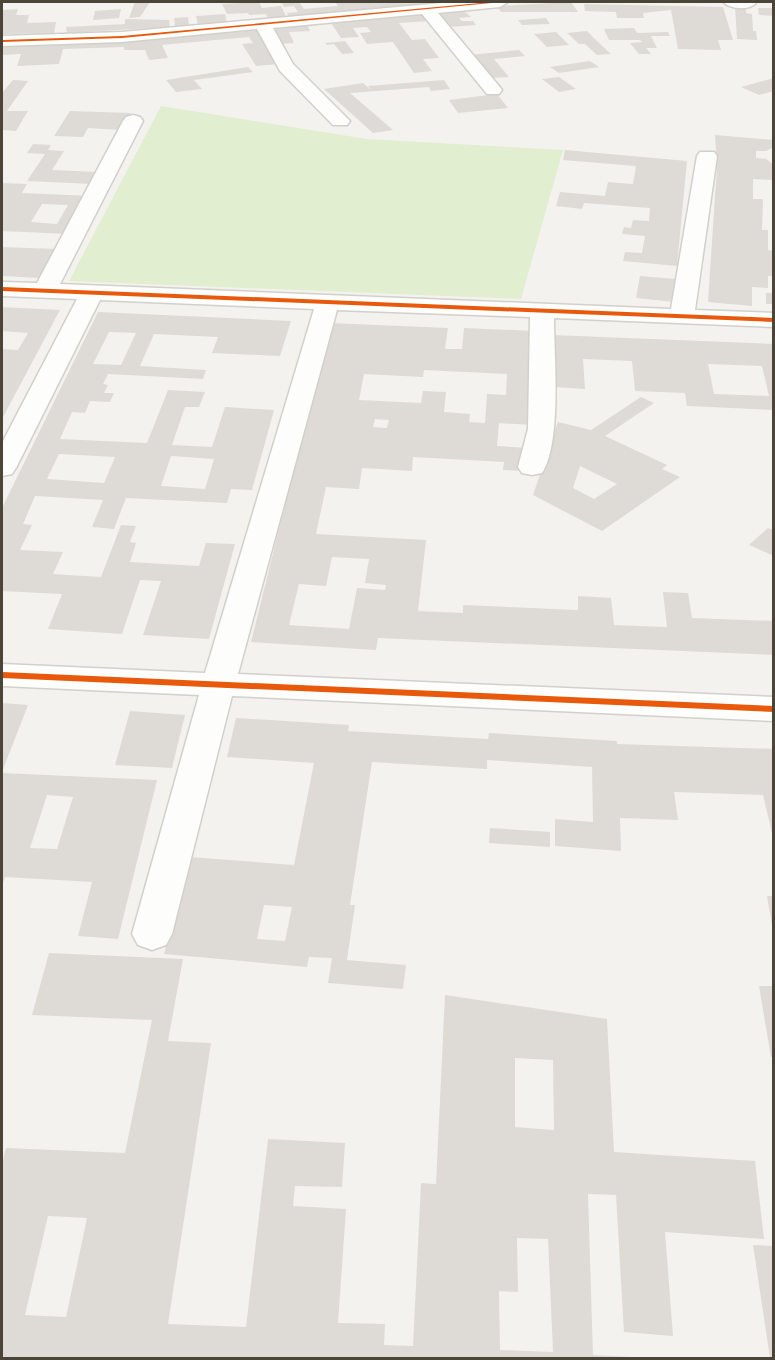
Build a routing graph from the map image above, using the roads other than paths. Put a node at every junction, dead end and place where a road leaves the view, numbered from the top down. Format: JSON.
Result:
{"nodes":[{"id":1,"x":500,"y":2,"type":"edge"},
{"id":2,"x":426,"y":9,"type":"junction"},
{"id":3,"x":263,"y":25,"type":"junction"},
{"id":4,"x":2,"y":41,"type":"edge"},
{"id":5,"x":493,"y":90,"type":"dead end"},
{"id":6,"x":133,"y":121,"type":"dead end"},
{"id":7,"x":340,"y":121,"type":"dead end"},
{"id":8,"x":707,"y":156,"type":"dead end"},
{"id":9,"x":2,"y":289,"type":"edge"},
{"id":10,"x":45,"y":291,"type":"junction"},
{"id":11,"x":92,"y":293,"type":"junction"},
{"id":12,"x":327,"y":303,"type":"junction"},
{"id":13,"x":542,"y":312,"type":"junction"},
{"id":14,"x":682,"y":317,"type":"junction"},
{"id":15,"x":774,"y":320,"type":"edge"},
{"id":16,"x":532,"y":467,"type":"dead end"},
{"id":17,"x":2,"y":468,"type":"edge"},
{"id":18,"x":2,"y":675,"type":"edge"},
{"id":19,"x":219,"y":683,"type":"junction"},
{"id":20,"x":774,"y":709,"type":"edge"},
{"id":21,"x":152,"y":934,"type":"dead end"}],
"edges":[{"from":1,"to":2,"type":"street"},
{"from":2,"to":3,"type":"street"},
{"from":2,"to":5,"type":"street"},
{"from":3,"to":4,"type":"street"},
{"from":3,"to":7,"type":"street"},
{"from":6,"to":10,"type":"street"},
{"from":8,"to":14,"type":"street"},
{"from":9,"to":10,"type":"street"},
{"from":10,"to":11,"type":"street"},
{"from":11,"to":12,"type":"street"},
{"from":11,"to":17,"type":"street"},
{"from":12,"to":13,"type":"street"},
{"from":12,"to":19,"type":"street"},
{"from":13,"to":14,"type":"street"},
{"from":13,"to":16,"type":"street"},
{"from":14,"to":15,"type":"street"},
{"from":18,"to":19,"type":"street"},
{"from":19,"to":20,"type":"street"},
{"from":19,"to":21,"type":"street"}]}
